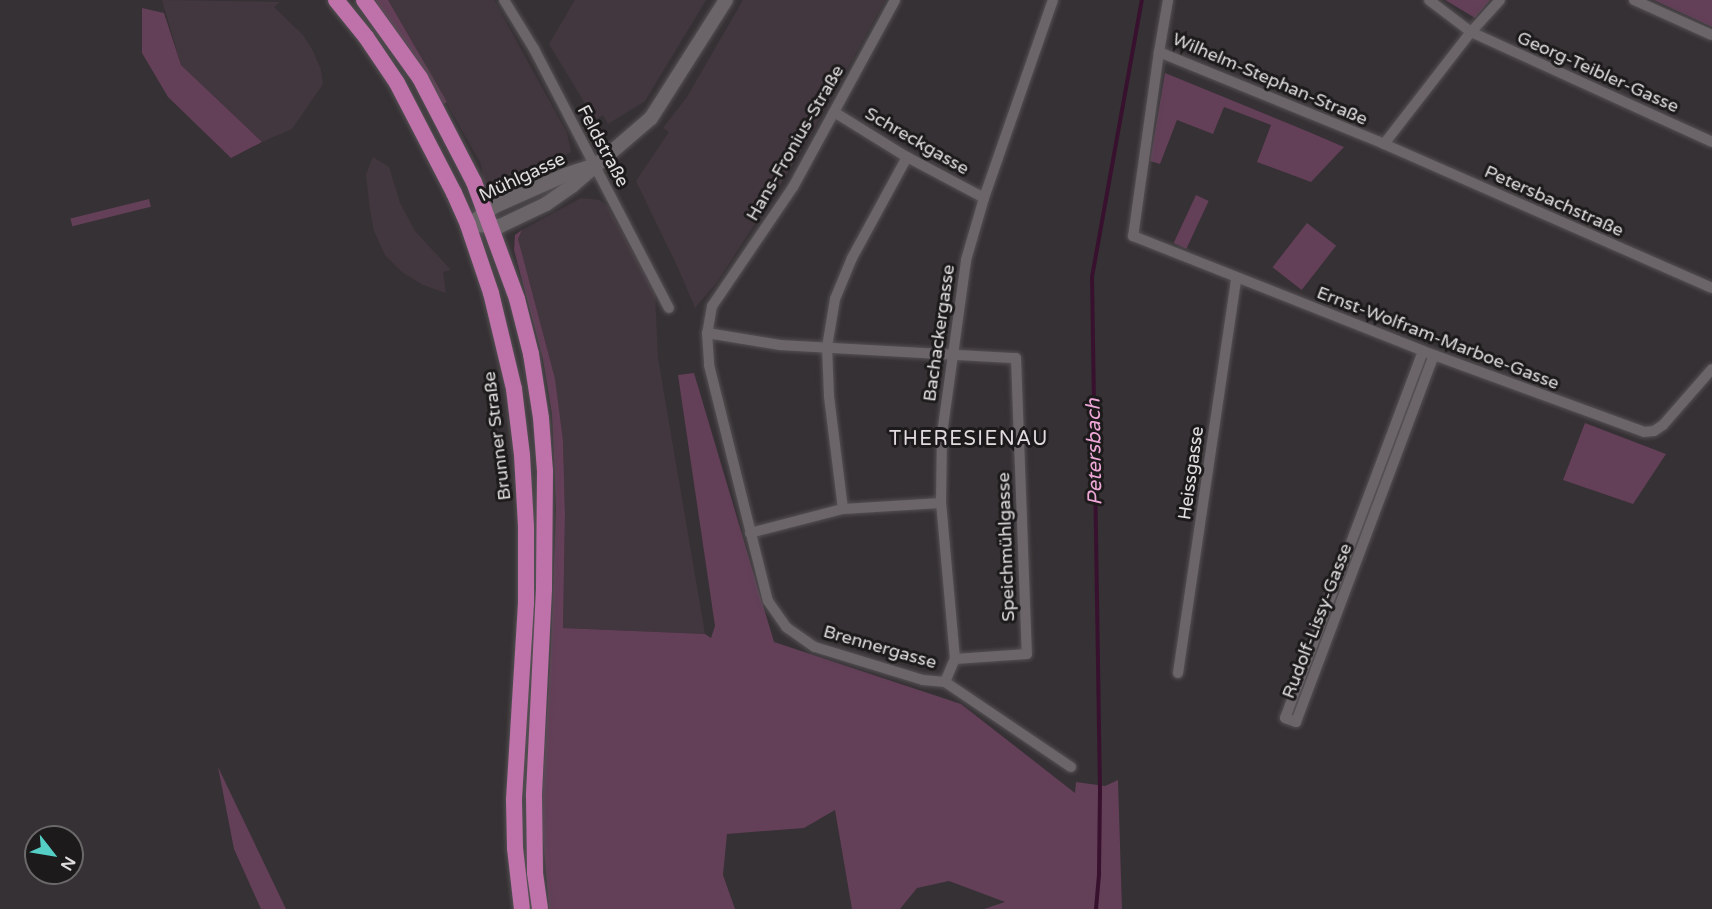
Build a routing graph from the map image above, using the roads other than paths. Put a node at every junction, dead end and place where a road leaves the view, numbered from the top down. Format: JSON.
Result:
{"nodes":[{"id":1,"x":336,"y":0,"type":"edge"},
{"id":2,"x":364,"y":0,"type":"edge"},
{"id":3,"x":504,"y":0,"type":"edge"},
{"id":4,"x":726,"y":0,"type":"edge"},
{"id":5,"x":895,"y":0,"type":"edge"},
{"id":6,"x":1053,"y":0,"type":"edge"},
{"id":7,"x":1168,"y":0,"type":"edge"},
{"id":8,"x":1429,"y":0,"type":"edge"},
{"id":9,"x":1500,"y":0,"type":"edge"},
{"id":10,"x":1634,"y":0,"type":"edge"},
{"id":11,"x":1471,"y":32,"type":"junction"},
{"id":12,"x":1712,"y":35,"type":"edge"},
{"id":13,"x":1159,"y":52,"type":"junction"},
{"id":14,"x":834,"y":112,"type":"junction"},
{"id":15,"x":1712,"y":142,"type":"edge"},
{"id":16,"x":1384,"y":144,"type":"junction"},
{"id":17,"x":908,"y":157,"type":"junction"},
{"id":18,"x":595,"y":166,"type":"junction"},
{"id":19,"x":984,"y":198,"type":"junction"},
{"id":20,"x":489,"y":219,"type":"junction"},
{"id":21,"x":468,"y":225,"type":"junction"},
{"id":22,"x":1236,"y":278,"type":"junction"},
{"id":23,"x":1712,"y":288,"type":"edge"},
{"id":24,"x":669,"y":308,"type":"dead end"},
{"id":25,"x":707,"y":333,"type":"junction"},
{"id":26,"x":827,"y":346,"type":"junction"},
{"id":27,"x":1423,"y":351,"type":"junction"},
{"id":28,"x":952,"y":354,"type":"junction"},
{"id":29,"x":1434,"y":355,"type":"junction"},
{"id":30,"x":1712,"y":369,"type":"edge"},
{"id":31,"x":941,"y":503,"type":"junction"},
{"id":32,"x":843,"y":508,"type":"junction"},
{"id":33,"x":750,"y":533,"type":"junction"},
{"id":34,"x":955,"y":659,"type":"junction"},
{"id":35,"x":1178,"y":673,"type":"dead end"},
{"id":36,"x":945,"y":682,"type":"junction"},
{"id":37,"x":1071,"y":767,"type":"dead end"},
{"id":38,"x":522,"y":909,"type":"edge"},
{"id":39,"x":540,"y":909,"type":"edge"}],
"edges":[{"from":1,"to":21,"type":"main road","name":"Brunner Straße"},
{"from":2,"to":20,"type":"main road"},
{"from":3,"to":18,"type":"street","name":"Feldstraße"},
{"from":4,"to":18,"type":"street","name":"Mühlgasse"},
{"from":5,"to":14,"type":"street","name":"Hans-Fronius-Straße"},
{"from":6,"to":19,"type":"street","name":"Bachackergasse"},
{"from":7,"to":13,"type":"street","name":"Wilhelm-Stephan-Straße"},
{"from":8,"to":11,"type":"street","name":"Georg-Teibler-Gasse"},
{"from":9,"to":11,"type":"street"},
{"from":10,"to":12,"type":"street"},
{"from":11,"to":15,"type":"street","name":"Georg-Teibler-Gasse"},
{"from":11,"to":16,"type":"street"},
{"from":13,"to":16,"type":"street","name":"Wilhelm-Stephan-Straße"},
{"from":13,"to":22,"type":"street","name":"Ernst-Wolfram-Marboe-Gasse"},
{"from":14,"to":17,"type":"street","name":"Schreckgasse"},
{"from":14,"to":25,"type":"street","name":"Hans-Fronius-Straße"},
{"from":16,"to":23,"type":"street","name":"Petersbachstraße"},
{"from":17,"to":19,"type":"street","name":"Schreckgasse"},
{"from":17,"to":26,"type":"street"},
{"from":18,"to":20,"type":"street","name":"Mühlgasse"},
{"from":18,"to":20,"type":"street","name":"Mühlgasse"},
{"from":18,"to":24,"type":"street","name":"Feldstraße"},
{"from":19,"to":28,"type":"street","name":"Bachackergasse"},
{"from":20,"to":21,"type":"street","name":"Mühlgasse"},
{"from":20,"to":39,"type":"main road"},
{"from":21,"to":38,"type":"main road","name":"Brunner Straße"},
{"from":22,"to":27,"type":"street","name":"Ernst-Wolfram-Marboe-Gasse"},
{"from":22,"to":35,"type":"street","name":"Heissgasse"},
{"from":25,"to":26,"type":"street"},
{"from":25,"to":33,"type":"street","name":"Brennergasse"},
{"from":26,"to":28,"type":"street"},
{"from":26,"to":32,"type":"street"},
{"from":27,"to":29,"type":"street","name":"Ernst-Wolfram-Marboe-Gasse"},
{"from":27,"to":29,"type":"street","name":"Rudolf-Lissy-Gasse"},
{"from":28,"to":31,"type":"street","name":"Bachackergasse"},
{"from":28,"to":34,"type":"street","name":"Speichmühlgasse"},
{"from":29,"to":30,"type":"street","name":"Ernst-Wolfram-Marboe-Gasse"},
{"from":31,"to":32,"type":"street"},
{"from":31,"to":34,"type":"street","name":"Bachackergasse"},
{"from":32,"to":33,"type":"street"},
{"from":33,"to":36,"type":"street","name":"Brennergasse"},
{"from":34,"to":36,"type":"street","name":"Bachackergasse"},
{"from":36,"to":37,"type":"street","name":"Brennergasse"}]}
